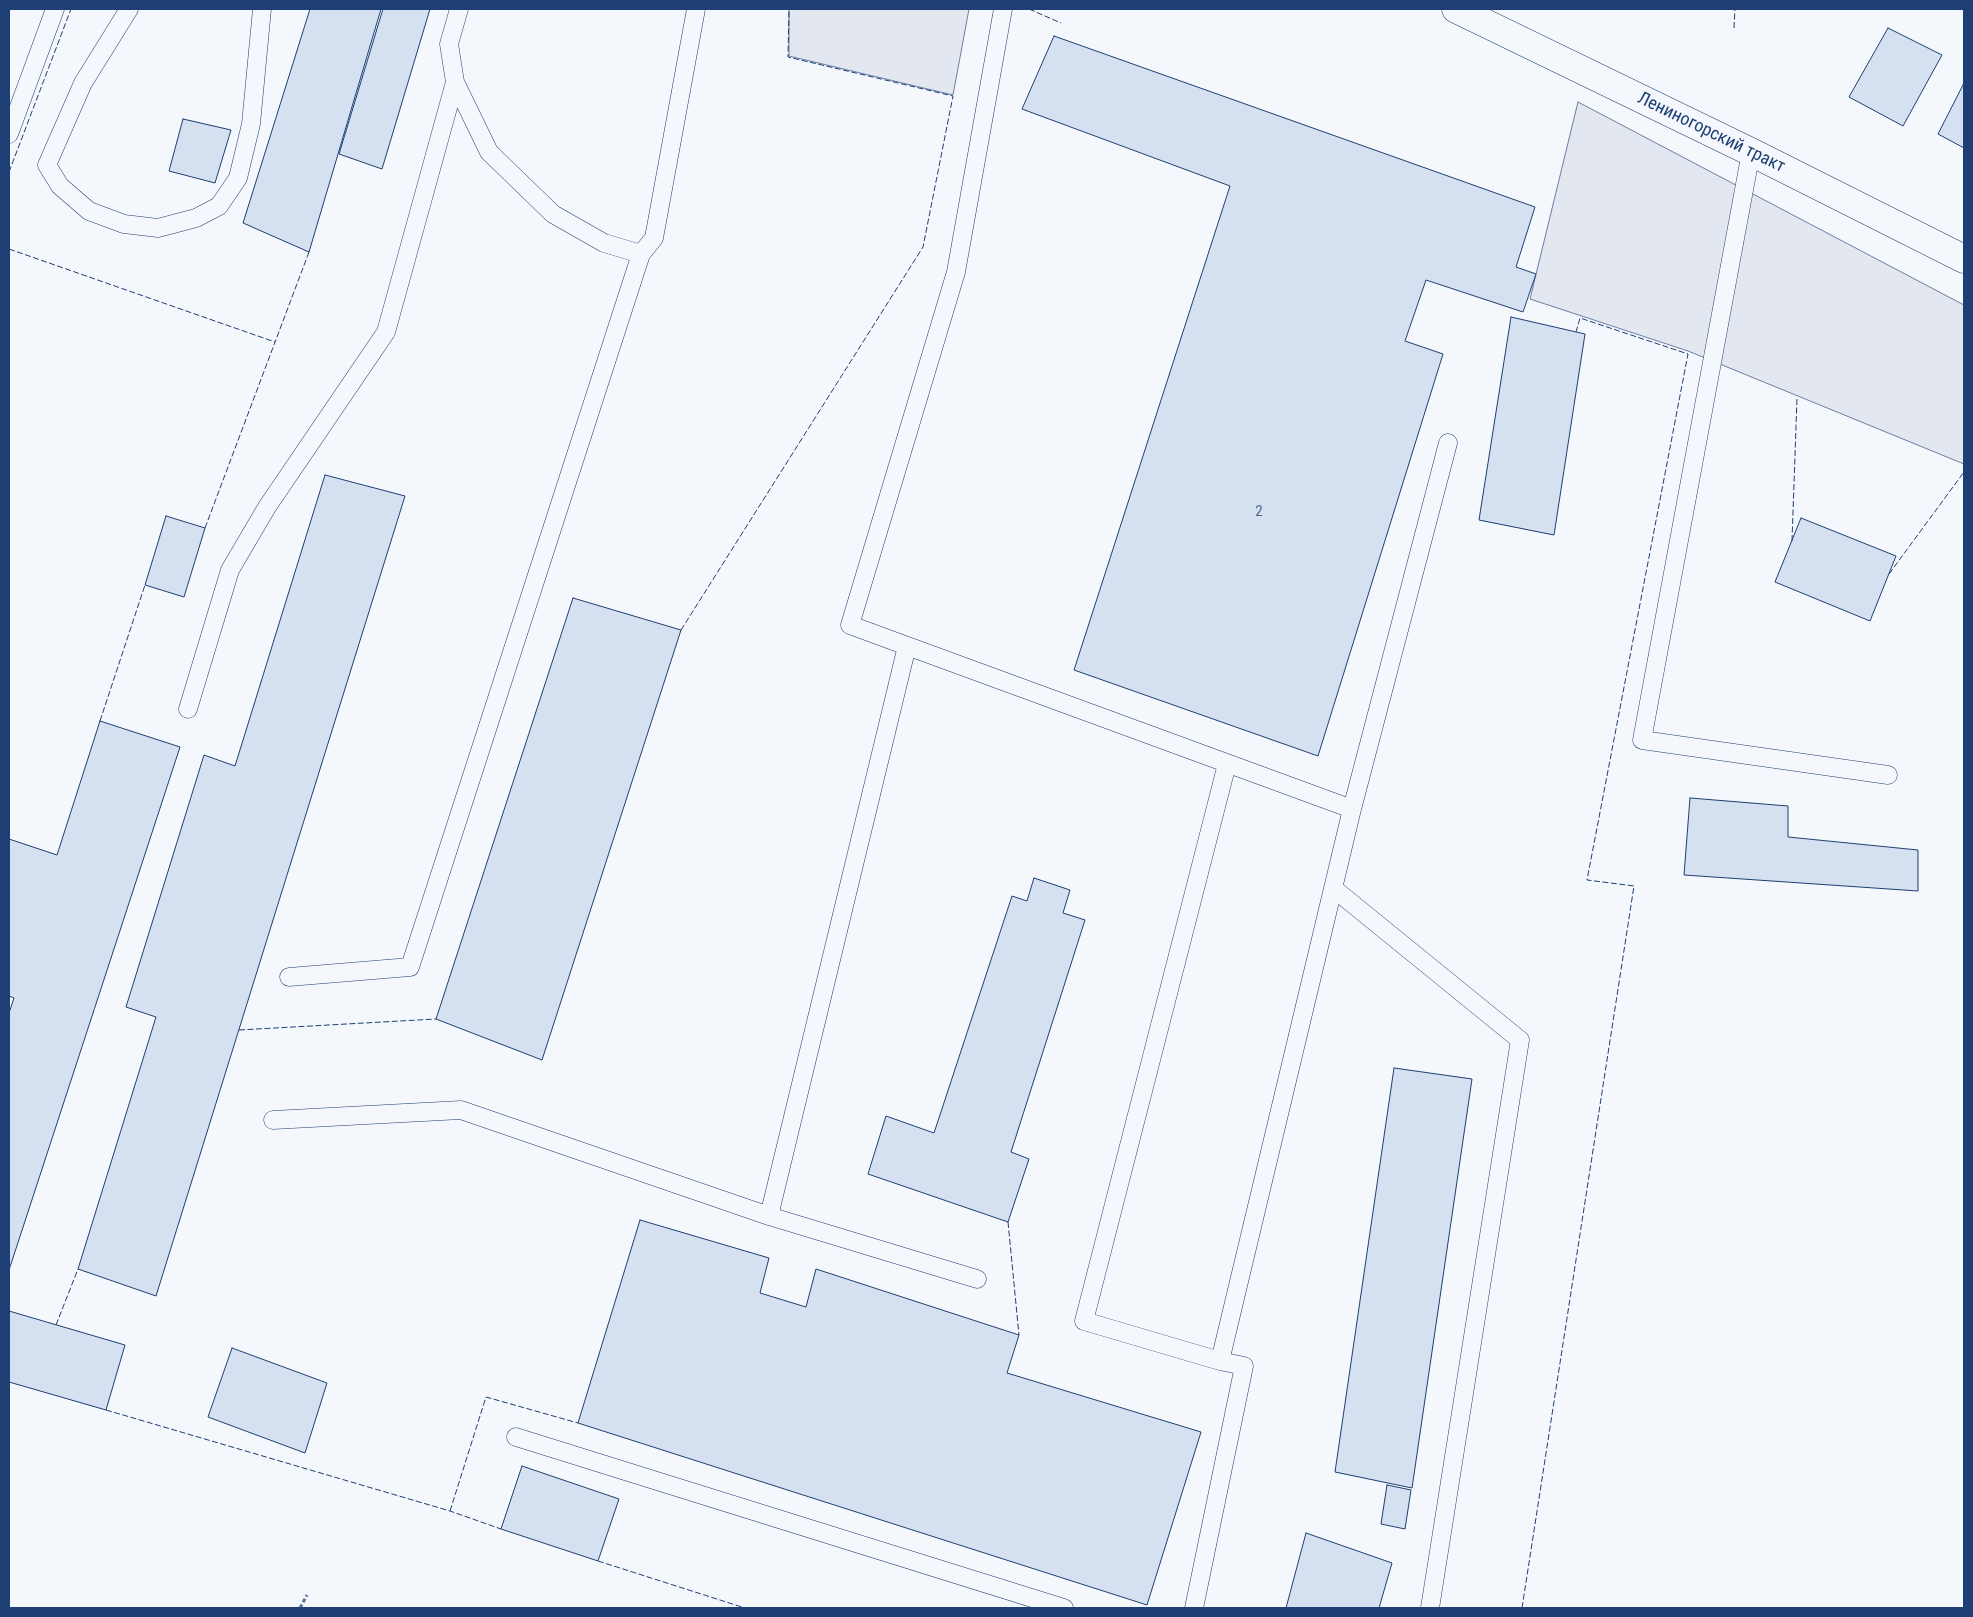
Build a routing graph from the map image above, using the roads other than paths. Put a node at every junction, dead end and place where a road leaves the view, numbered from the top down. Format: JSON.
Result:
{"nodes":[{"id":1,"x":55,"y":9,"type":"edge"},
{"id":2,"x":129,"y":9,"type":"edge"},
{"id":3,"x":262,"y":9,"type":"edge"},
{"id":4,"x":459,"y":9,"type":"edge"},
{"id":5,"x":696,"y":9,"type":"edge"},
{"id":6,"x":1003,"y":9,"type":"edge"},
{"id":7,"x":1456,"y":9,"type":"edge"},
{"id":8,"x":455,"y":82,"type":"junction"},
{"id":9,"x":9,"y":134,"type":"edge"},
{"id":10,"x":1751,"y":152,"type":"junction"},
{"id":11,"x":642,"y":254,"type":"junction"},
{"id":12,"x":1964,"y":259,"type":"edge"},
{"id":13,"x":1448,"y":443,"type":"dead end"},
{"id":14,"x":907,"y":646,"type":"junction"},
{"id":15,"x":188,"y":709,"type":"dead end"},
{"id":16,"x":1227,"y":764,"type":"junction"},
{"id":17,"x":1888,"y":775,"type":"dead end"},
{"id":18,"x":1352,"y":809,"type":"junction"},
{"id":19,"x":1333,"y":888,"type":"junction"},
{"id":20,"x":289,"y":977,"type":"dead end"},
{"id":21,"x":273,"y":1120,"type":"dead end"},
{"id":22,"x":769,"y":1216,"type":"junction"},
{"id":23,"x":977,"y":1279,"type":"dead end"},
{"id":24,"x":1220,"y":1361,"type":"junction"},
{"id":25,"x":516,"y":1437,"type":"dead end"},
{"id":26,"x":1064,"y":1608,"type":"edge"},
{"id":27,"x":1194,"y":1608,"type":"edge"},
{"id":28,"x":1430,"y":1608,"type":"edge"}],
"edges":[{"from":1,"to":9,"type":"lane"},
{"from":2,"to":3,"type":"lane"},
{"from":4,"to":8,"type":"lane"},
{"from":5,"to":11,"type":"lane"},
{"from":6,"to":14,"type":"lane"},
{"from":7,"to":10,"type":"main road","name":"Лениногорский тракт"},
{"from":8,"to":11,"type":"lane"},
{"from":8,"to":15,"type":"lane"},
{"from":10,"to":12,"type":"main road","name":"Лениногорский тракт"},
{"from":10,"to":17,"type":"lane"},
{"from":11,"to":20,"type":"lane"},
{"from":13,"to":18,"type":"lane"},
{"from":14,"to":16,"type":"lane"},
{"from":14,"to":22,"type":"lane"},
{"from":16,"to":18,"type":"lane"},
{"from":16,"to":24,"type":"lane"},
{"from":18,"to":19,"type":"lane"},
{"from":19,"to":24,"type":"lane"},
{"from":19,"to":28,"type":"lane"},
{"from":21,"to":22,"type":"lane"},
{"from":22,"to":23,"type":"lane"},
{"from":24,"to":27,"type":"lane"},
{"from":25,"to":26,"type":"lane"}]}
